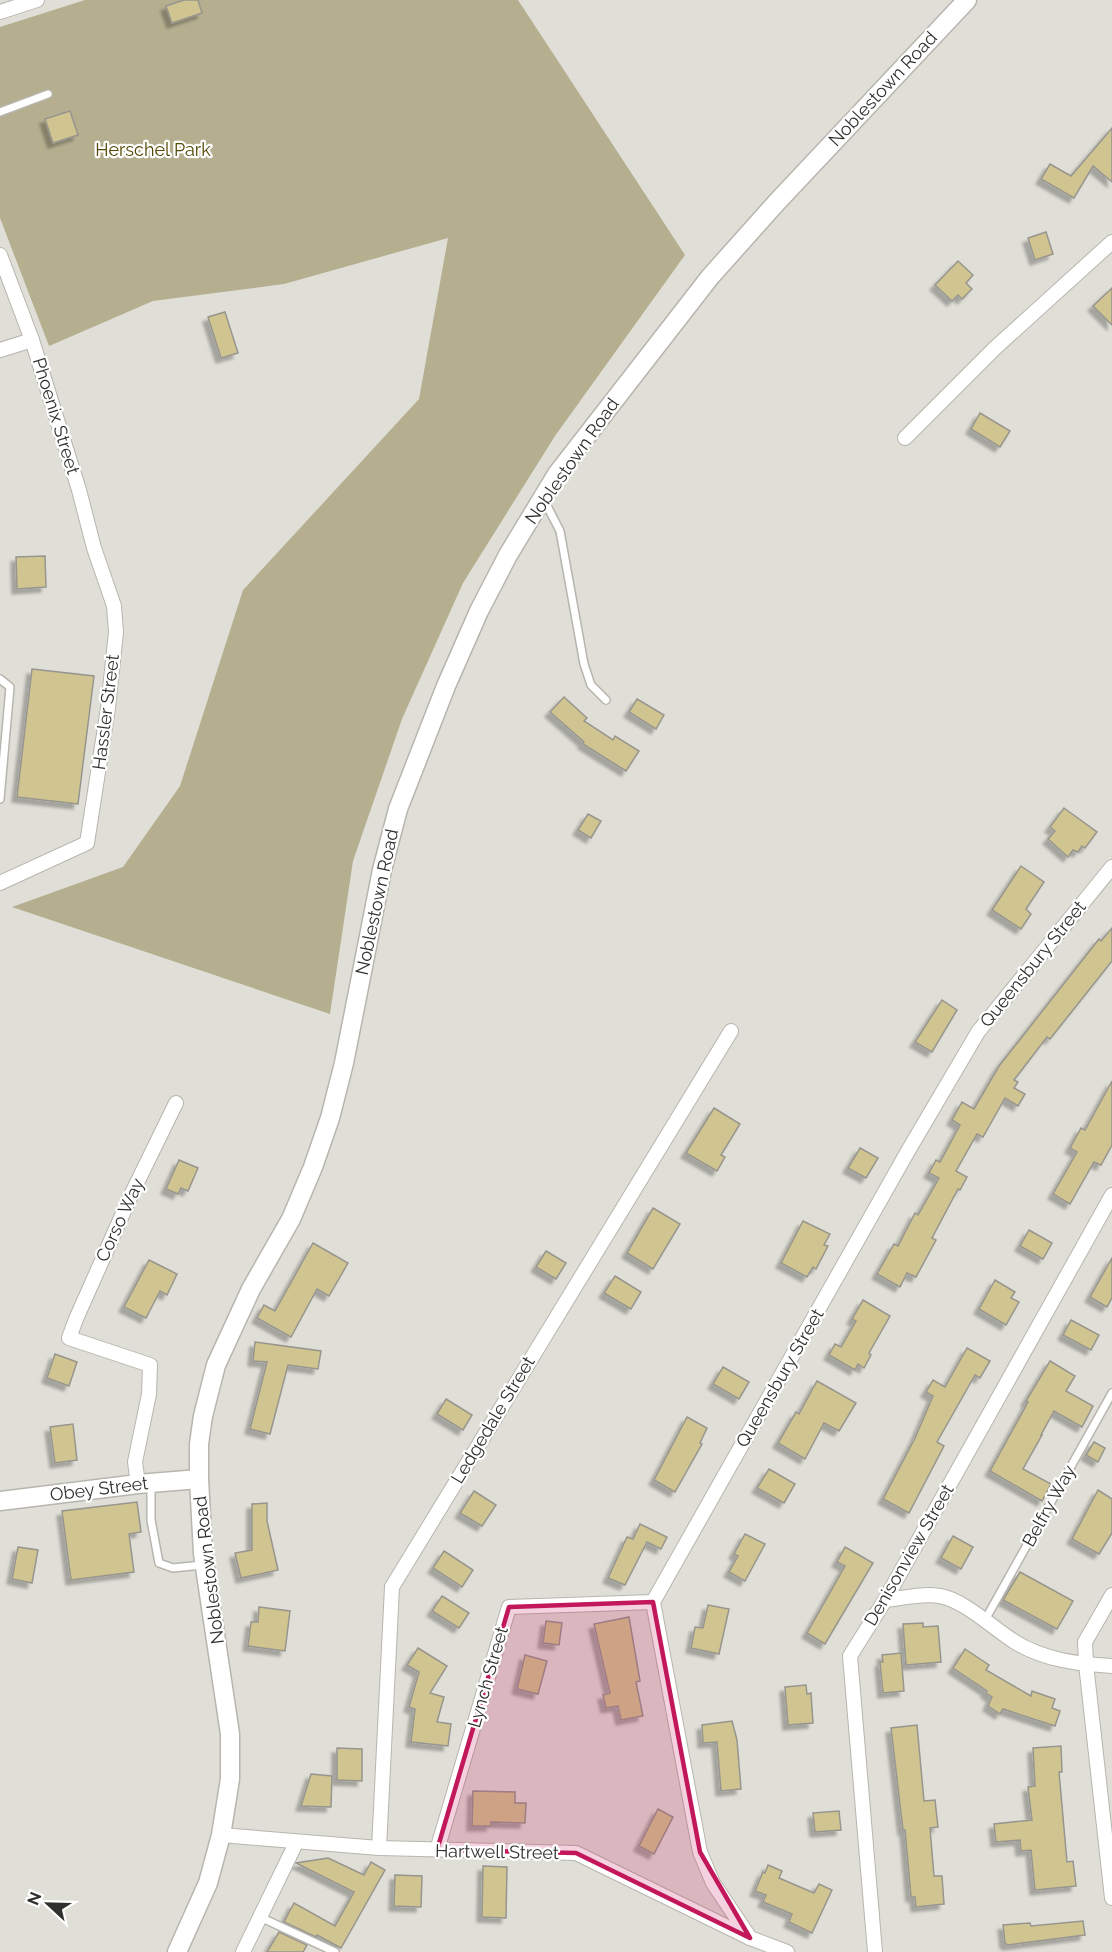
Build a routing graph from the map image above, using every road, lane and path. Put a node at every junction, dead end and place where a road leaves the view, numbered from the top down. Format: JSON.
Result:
{"nodes":[{"id":1,"x":37,"y":0,"type":"edge"},
{"id":2,"x":967,"y":0,"type":"edge"},
{"id":3,"x":0,"y":12,"type":"edge"},
{"id":4,"x":48,"y":94,"type":"dead end"},
{"id":5,"x":0,"y":112,"type":"edge"},
{"id":6,"x":1112,"y":242,"type":"edge"},
{"id":7,"x":0,"y":255,"type":"edge"},
{"id":8,"x":32,"y":340,"type":"junction"},
{"id":9,"x":1,"y":347,"type":"edge"},
{"id":10,"x":905,"y":438,"type":"dead end"},
{"id":11,"x":79,"y":490,"type":"joint"},
{"id":12,"x":543,"y":497,"type":"junction"},
{"id":13,"x":0,"y":679,"type":"edge"},
{"id":14,"x":606,"y":700,"type":"dead end"},
{"id":15,"x":0,"y":799,"type":"edge"},
{"id":16,"x":1112,"y":867,"type":"edge"},
{"id":17,"x":0,"y":883,"type":"edge"},
{"id":18,"x":731,"y":1031,"type":"dead end"},
{"id":19,"x":176,"y":1103,"type":"dead end"},
{"id":20,"x":1112,"y":1195,"type":"edge"},
{"id":21,"x":1112,"y":1392,"type":"edge"},
{"id":22,"x":199,"y":1479,"type":"junction"},
{"id":23,"x":145,"y":1483,"type":"junction"},
{"id":24,"x":0,"y":1501,"type":"edge"},
{"id":25,"x":205,"y":1565,"type":"junction"},
{"id":26,"x":1112,"y":1595,"type":"edge"},
{"id":27,"x":885,"y":1600,"type":"junction"},
{"id":28,"x":652,"y":1602,"type":"junction"},
{"id":29,"x":985,"y":1620,"type":"junction"},
{"id":30,"x":1086,"y":1664,"type":"junction"},
{"id":31,"x":1112,"y":1666,"type":"edge"},
{"id":32,"x":221,"y":1835,"type":"junction"},
{"id":33,"x":296,"y":1843,"type":"junction"},
{"id":34,"x":379,"y":1848,"type":"junction"},
{"id":35,"x":437,"y":1851,"type":"junction"},
{"id":36,"x":1112,"y":1898,"type":"edge"},
{"id":37,"x":260,"y":1917,"type":"junction"},
{"id":38,"x":750,"y":1938,"type":"junction"},
{"id":39,"x":177,"y":1952,"type":"edge"},
{"id":40,"x":243,"y":1952,"type":"edge"},
{"id":41,"x":334,"y":1952,"type":"edge"},
{"id":42,"x":788,"y":1952,"type":"edge"},
{"id":43,"x":875,"y":1952,"type":"edge"}],
"edges":[{"from":1,"to":3,"type":"street"},
{"from":2,"to":12,"type":"main road","name":"Noblestown Road"},
{"from":4,"to":5,"type":"lane"},
{"from":6,"to":10,"type":"street"},
{"from":7,"to":8,"type":"street"},
{"from":8,"to":9,"type":"street","name":"Phoenix Street"},
{"from":8,"to":11,"type":"street","name":"Phoenix Street"},
{"from":11,"to":17,"type":"street","name":"Hassler Street"},
{"from":12,"to":14,"type":"lane"},
{"from":12,"to":22,"type":"main road","name":"Noblestown Road"},
{"from":13,"to":15,"type":"lane"},
{"from":16,"to":28,"type":"street","name":"Queensbury Street"},
{"from":18,"to":34,"type":"street","name":"Ledgedale Street"},
{"from":19,"to":23,"type":"street","name":"Corso Way"},
{"from":20,"to":27,"type":"street","name":"Denisonview Street"},
{"from":21,"to":29,"type":"lane","name":"Belfry Way"},
{"from":22,"to":23,"type":"main road","name":"Obey Street"},
{"from":22,"to":25,"type":"main road","name":"Noblestown Road"},
{"from":23,"to":24,"type":"main road","name":"Obey Street"},
{"from":23,"to":25,"type":"lane"},
{"from":25,"to":32,"type":"main road","name":"Noblestown Road"},
{"from":26,"to":30,"type":"street"},
{"from":27,"to":29,"type":"street"},
{"from":27,"to":43,"type":"street","name":"Denisonview Street"},
{"from":28,"to":35,"type":"street","name":"Lynch Street"},
{"from":28,"to":38,"type":"street"},
{"from":29,"to":30,"type":"street"},
{"from":30,"to":31,"type":"street"},
{"from":30,"to":36,"type":"street"},
{"from":32,"to":33,"type":"street","name":"Hartwell Street"},
{"from":32,"to":39,"type":"main road","name":"Noblestown Road"},
{"from":33,"to":34,"type":"street","name":"Hartwell Street"},
{"from":33,"to":37,"type":"street"},
{"from":34,"to":35,"type":"street","name":"Hartwell Street"},
{"from":35,"to":38,"type":"street","name":"Hartwell Street"},
{"from":37,"to":40,"type":"street"},
{"from":37,"to":41,"type":"lane"},
{"from":38,"to":42,"type":"street","name":"Hartwell Street"}]}
